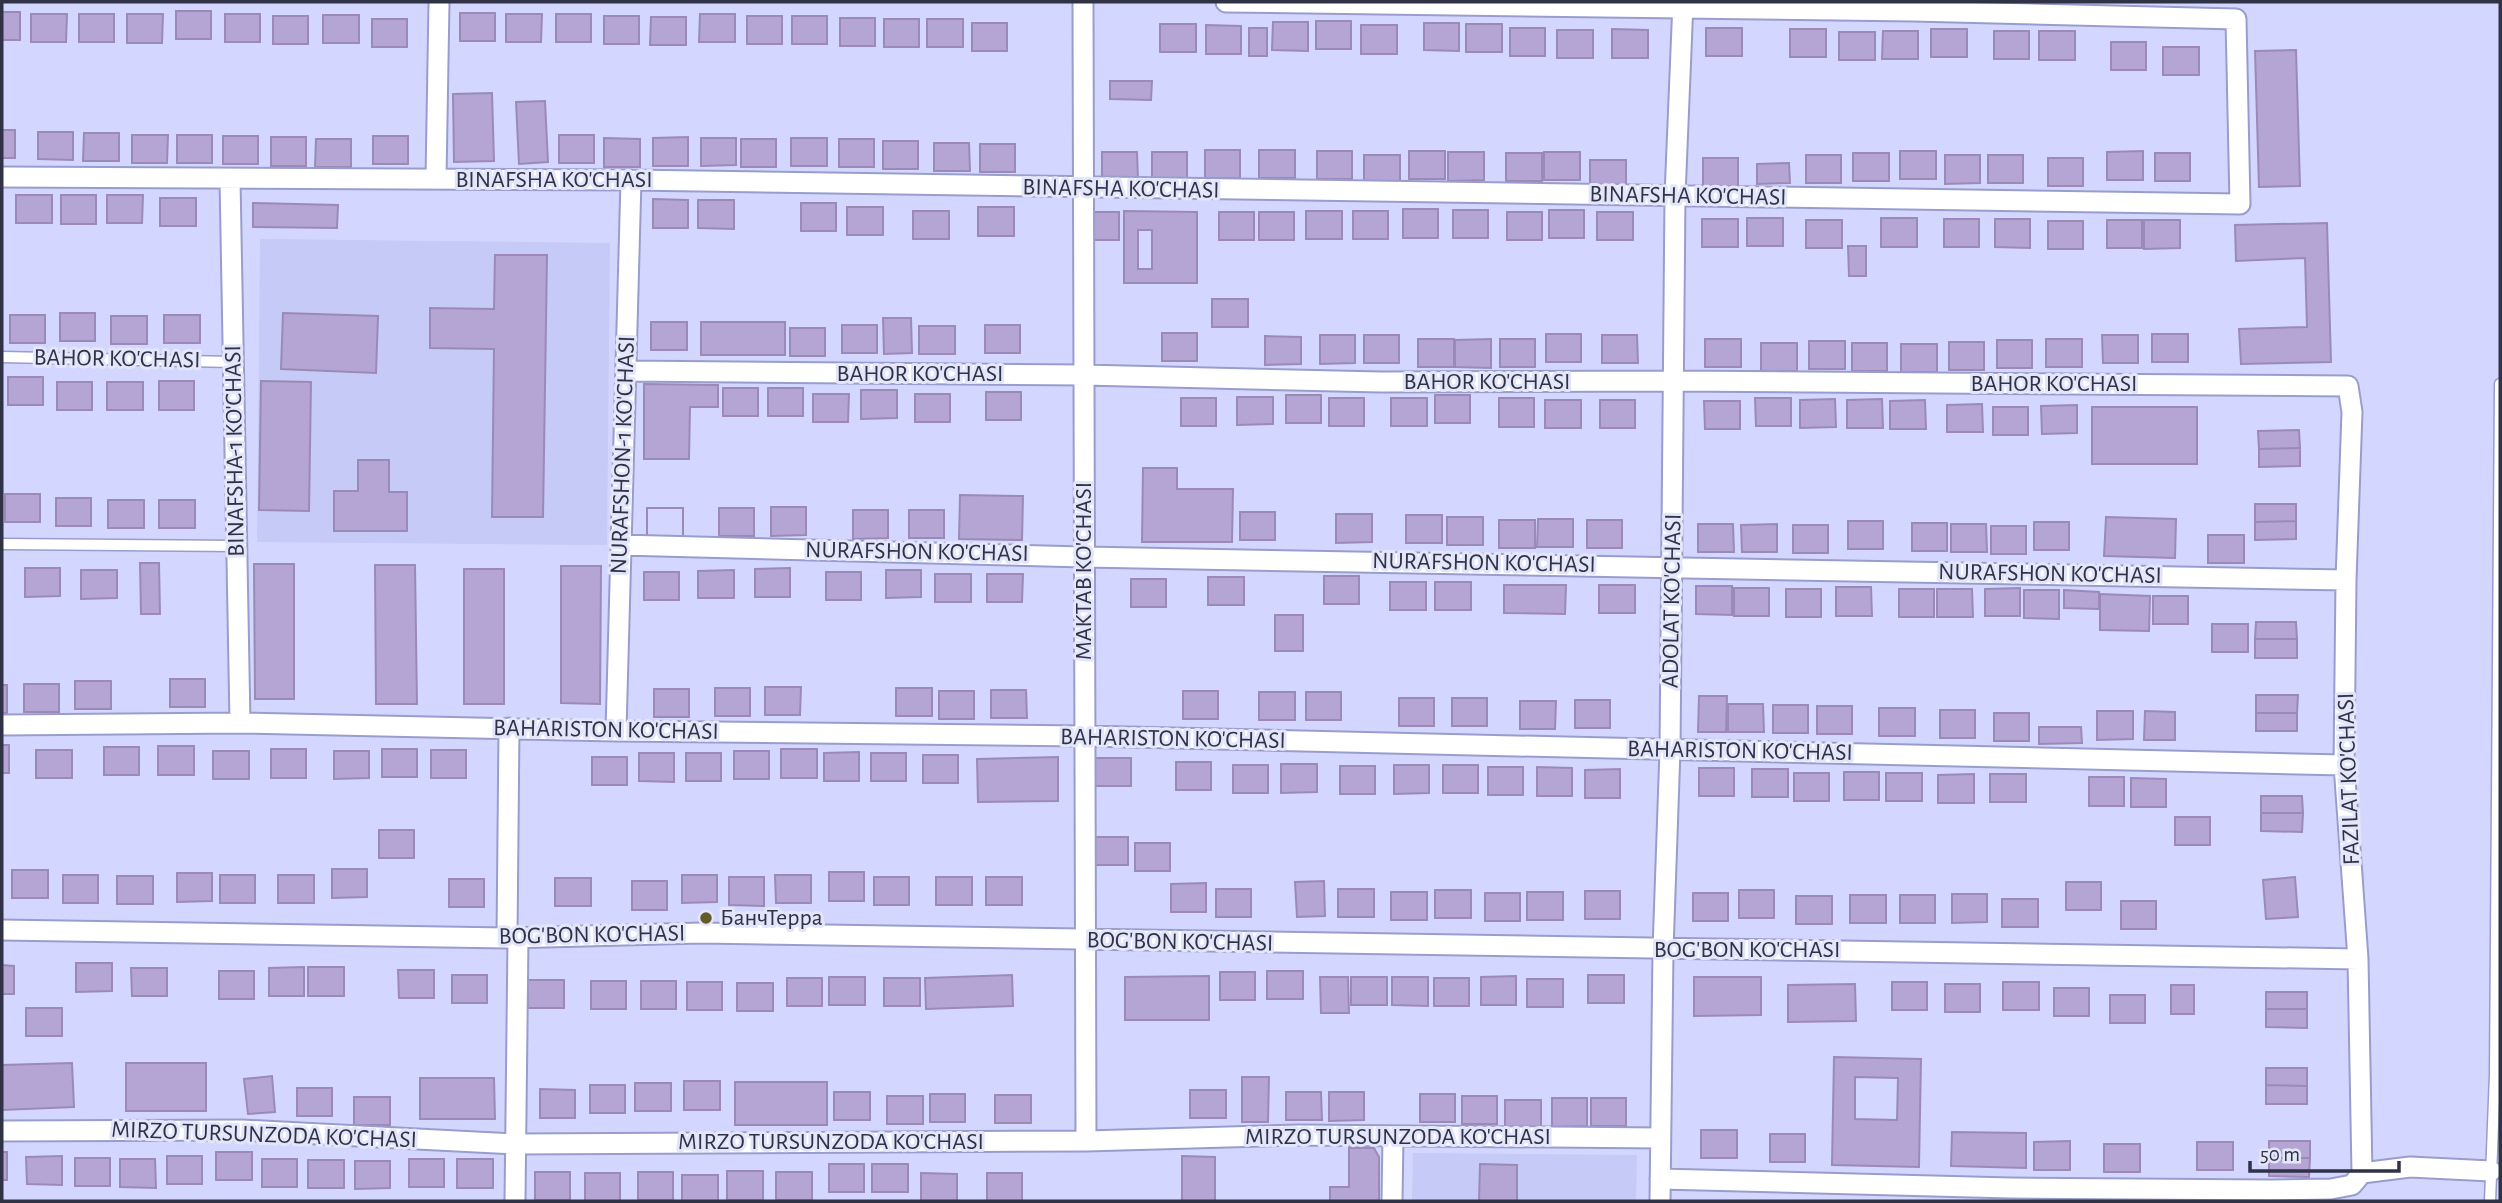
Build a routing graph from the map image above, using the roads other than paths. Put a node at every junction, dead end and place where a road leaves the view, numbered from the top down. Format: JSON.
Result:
{"nodes":[{"id":1,"x":439,"y":2,"type":"edge"},
{"id":2,"x":1083,"y":2,"type":"edge"},
{"id":3,"x":1226,"y":2,"type":"edge"},
{"id":4,"x":1683,"y":5,"type":"edge"},
{"id":5,"x":2,"y":177,"type":"edge"},
{"id":6,"x":230,"y":179,"type":"junction"},
{"id":7,"x":436,"y":179,"type":"junction"},
{"id":8,"x":631,"y":180,"type":"junction"},
{"id":9,"x":1083,"y":188,"type":"junction"},
{"id":10,"x":1675,"y":196,"type":"junction"},
{"id":11,"x":2,"y":357,"type":"edge"},
{"id":12,"x":233,"y":362,"type":"junction"},
{"id":13,"x":626,"y":371,"type":"junction"},
{"id":14,"x":1084,"y":375,"type":"junction"},
{"id":15,"x":1675,"y":381,"type":"junction"},
{"id":16,"x":2500,"y":384,"type":"edge"},
{"id":17,"x":2348,"y":386,"type":"joint"},
{"id":18,"x":2,"y":544,"type":"edge"},
{"id":19,"x":621,"y":545,"type":"junction"},
{"id":20,"x":237,"y":546,"type":"junction"},
{"id":21,"x":1084,"y":557,"type":"junction"},
{"id":22,"x":1671,"y":566,"type":"junction"},
{"id":23,"x":2346,"y":580,"type":"junction"},
{"id":24,"x":240,"y":723,"type":"junction"},
{"id":25,"x":2,"y":725,"type":"edge"},
{"id":26,"x":509,"y":728,"type":"junction"},
{"id":27,"x":616,"y":731,"type":"junction"},
{"id":28,"x":1085,"y":736,"type":"junction"},
{"id":29,"x":1670,"y":750,"type":"junction"},
{"id":30,"x":2344,"y":765,"type":"junction"},
{"id":31,"x":2,"y":930,"type":"edge"},
{"id":32,"x":512,"y":938,"type":"junction"},
{"id":33,"x":1085,"y":940,"type":"junction"},
{"id":34,"x":1663,"y":950,"type":"junction"},
{"id":35,"x":2358,"y":959,"type":"junction"},
{"id":36,"x":2,"y":1131,"type":"edge"},
{"id":37,"x":1393,"y":1136,"type":"junction"},
{"id":38,"x":1660,"y":1138,"type":"junction"},
{"id":39,"x":1086,"y":1141,"type":"junction"},
{"id":40,"x":514,"y":1144,"type":"junction"},
{"id":41,"x":2491,"y":1171,"type":"junction"},
{"id":42,"x":2362,"y":1173,"type":"junction"},
{"id":43,"x":1660,"y":1179,"type":"junction"},
{"id":44,"x":2011,"y":1194,"type":"edge"},
{"id":45,"x":2271,"y":1196,"type":"edge"},
{"id":46,"x":515,"y":1201,"type":"edge"},
{"id":47,"x":1392,"y":1201,"type":"edge"},
{"id":48,"x":1660,"y":1201,"type":"edge"},
{"id":49,"x":2490,"y":1201,"type":"edge"}],
"edges":[{"from":1,"to":7,"type":"street"},
{"from":2,"to":9,"type":"street","name":"MAKTAB KO'CHASI"},
{"from":3,"to":4,"type":"street"},
{"from":4,"to":10,"type":"street","name":"ADOLAT KO'CHASI"},
{"from":4,"to":10,"type":"street","name":"BINAFSHA KO'CHASI"},
{"from":5,"to":6,"type":"street","name":"BINAFSHA KO'CHASI"},
{"from":6,"to":7,"type":"street","name":"BINAFSHA KO'CHASI"},
{"from":6,"to":12,"type":"street","name":"BINAFSHA-1 KO'CHASI"},
{"from":7,"to":8,"type":"street","name":"BINAFSHA KO'CHASI"},
{"from":8,"to":9,"type":"street","name":"BINAFSHA KO'CHASI"},
{"from":8,"to":13,"type":"street","name":"NURAFSHON-1 KO'CHASI"},
{"from":9,"to":10,"type":"street","name":"BINAFSHA KO'CHASI"},
{"from":9,"to":14,"type":"street","name":"MAKTAB KO'CHASI"},
{"from":10,"to":15,"type":"street","name":"ADOLAT KO'CHASI"},
{"from":11,"to":12,"type":"lane","name":"BAHOR KO'CHASI"},
{"from":12,"to":20,"type":"street","name":"BINAFSHA-1 KO'CHASI"},
{"from":13,"to":14,"type":"street","name":"BAHOR KO'CHASI"},
{"from":13,"to":19,"type":"street","name":"NURAFSHON-1 KO'CHASI"},
{"from":14,"to":15,"type":"street","name":"BAHOR KO'CHASI"},
{"from":14,"to":21,"type":"street","name":"MAKTAB KO'CHASI"},
{"from":15,"to":17,"type":"street","name":"BAHOR KO'CHASI"},
{"from":15,"to":22,"type":"street","name":"ADOLAT KO'CHASI"},
{"from":16,"to":41,"type":"lane"},
{"from":17,"to":23,"type":"street","name":"FAZILAT KO'CHASI"},
{"from":18,"to":20,"type":"lane"},
{"from":19,"to":21,"type":"street","name":"NURAFSHON KO'CHASI"},
{"from":19,"to":27,"type":"street","name":"NURAFSHON-1 KO'CHASI"},
{"from":20,"to":24,"type":"street","name":"BINAFSHA-1 KO'CHASI"},
{"from":21,"to":22,"type":"street","name":"NURAFSHON KO'CHASI"},
{"from":21,"to":28,"type":"street","name":"MAKTAB KO'CHASI"},
{"from":22,"to":23,"type":"street","name":"NURAFSHON KO'CHASI"},
{"from":22,"to":29,"type":"street","name":"ADOLAT KO'CHASI"},
{"from":23,"to":30,"type":"street","name":"FAZILAT KO'CHASI"},
{"from":24,"to":25,"type":"street","name":"BAHARISTON KO'CHASI"},
{"from":24,"to":26,"type":"street","name":"BAHARISTON KO'CHASI"},
{"from":26,"to":27,"type":"street","name":"BAHARISTON KO'CHASI"},
{"from":26,"to":32,"type":"street"},
{"from":27,"to":28,"type":"street","name":"BAHARISTON KO'CHASI"},
{"from":28,"to":29,"type":"street","name":"BAHARISTON KO'CHASI"},
{"from":28,"to":33,"type":"street","name":"MAKTAB KO'CHASI"},
{"from":29,"to":30,"type":"street","name":"BAHARISTON KO'CHASI"},
{"from":29,"to":34,"type":"street","name":"ADOLAT KO'CHASI"},
{"from":30,"to":35,"type":"street","name":"FAZILAT KO'CHASI"},
{"from":31,"to":32,"type":"street","name":"BOG'BON KO'CHASI"},
{"from":32,"to":33,"type":"street","name":"BOG'BON KO'CHASI"},
{"from":32,"to":40,"type":"street"},
{"from":33,"to":34,"type":"street","name":"BOG'BON KO'CHASI"},
{"from":33,"to":39,"type":"street","name":"MAKTAB KO'CHASI"},
{"from":34,"to":35,"type":"street","name":"BOG'BON KO'CHASI"},
{"from":34,"to":38,"type":"street","name":"ADOLAT KO'CHASI"},
{"from":35,"to":42,"type":"street","name":"FAZILAT KO'CHASI"},
{"from":36,"to":40,"type":"street","name":"MIRZO TURSUNZODA KO'CHASI"},
{"from":37,"to":38,"type":"street","name":"MIRZO TURSUNZODA KO'CHASI"},
{"from":37,"to":39,"type":"street","name":"MIRZO TURSUNZODA KO'CHASI"},
{"from":37,"to":47,"type":"street"},
{"from":38,"to":43,"type":"street","name":"ADOLAT KO'CHASI"},
{"from":39,"to":40,"type":"street","name":"MIRZO TURSUNZODA KO'CHASI"},
{"from":40,"to":46,"type":"street"},
{"from":41,"to":42,"type":"street"},
{"from":41,"to":49,"type":"lane"},
{"from":42,"to":45,"type":"street"},
{"from":43,"to":44,"type":"street"},
{"from":43,"to":48,"type":"street","name":"ADOLAT KO'CHASI"},
{"from":44,"to":45,"type":"street"}]}
